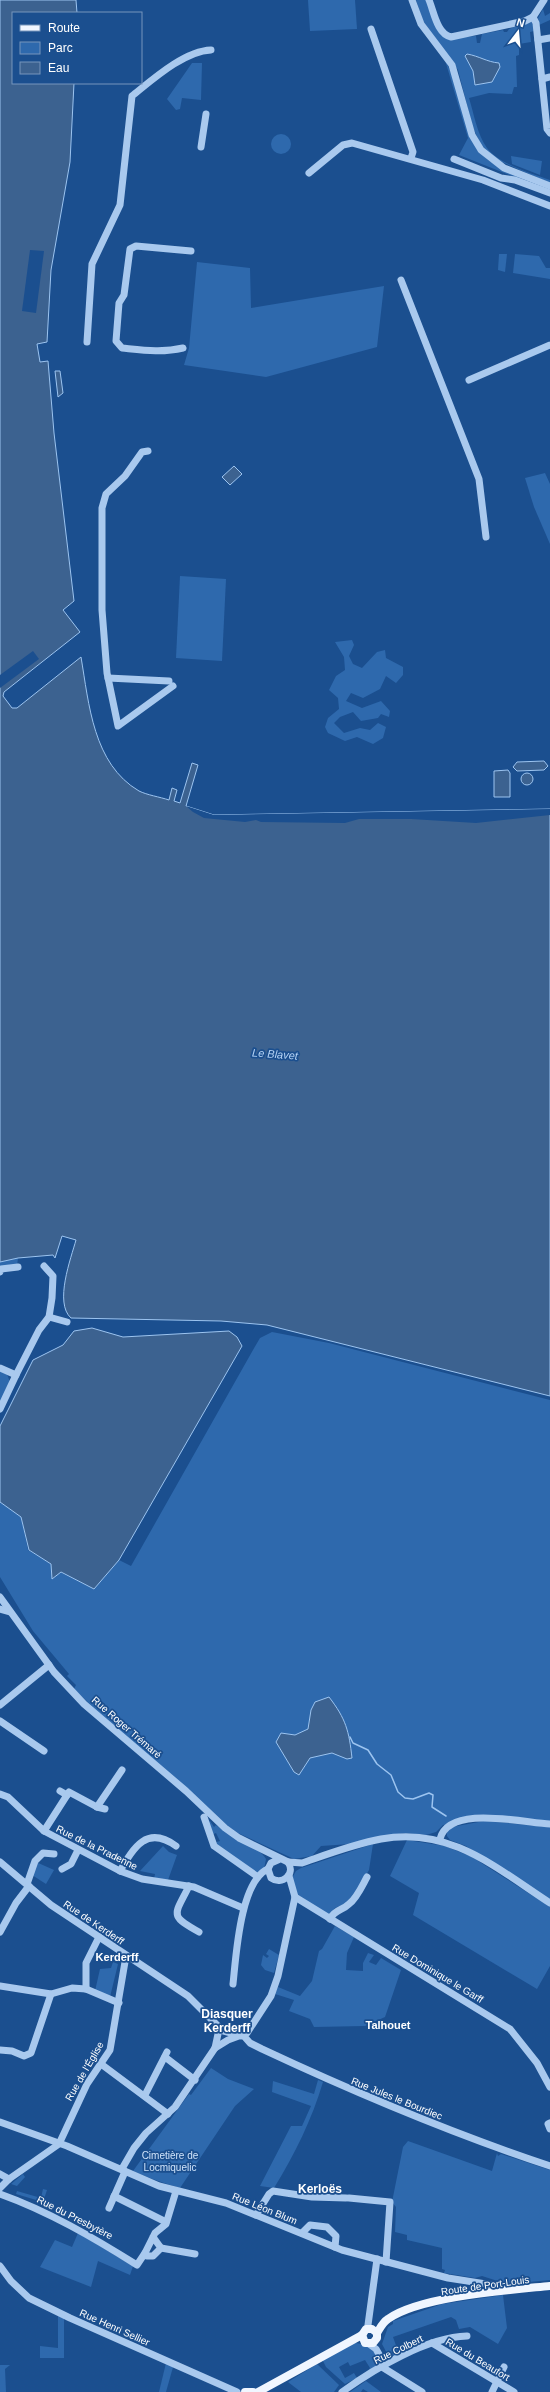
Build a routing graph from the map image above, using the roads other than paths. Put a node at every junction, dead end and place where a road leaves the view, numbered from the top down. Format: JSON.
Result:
{"nodes":[{"id":1,"x":412,"y":0,"type":"edge"},
{"id":2,"x":429,"y":0,"type":"edge"},
{"id":3,"x":544,"y":0,"type":"edge"},
{"id":4,"x":533,"y":18,"type":"junction"},
{"id":5,"x":371,"y":29,"type":"dead end"},
{"id":6,"x":550,"y":38,"type":"edge"},
{"id":7,"x":538,"y":40,"type":"junction"},
{"id":8,"x":211,"y":50,"type":"dead end"},
{"id":9,"x":550,"y":78,"type":"edge"},
{"id":10,"x":542,"y":79,"type":"junction"},
{"id":11,"x":206,"y":114,"type":"dead end"},
{"id":12,"x":548,"y":131,"type":"edge"},
{"id":13,"x":201,"y":147,"type":"dead end"},
{"id":14,"x":411,"y":158,"type":"junction"},
{"id":15,"x":454,"y":159,"type":"dead end"},
{"id":16,"x":309,"y":173,"type":"dead end"},
{"id":17,"x":550,"y":186,"type":"edge"},
{"id":18,"x":550,"y":193,"type":"edge"},
{"id":19,"x":550,"y":206,"type":"edge"},
{"id":20,"x":191,"y":251,"type":"dead end"},
{"id":21,"x":401,"y":280,"type":"dead end"},
{"id":22,"x":87,"y":342,"type":"dead end"},
{"id":23,"x":550,"y":345,"type":"edge"},
{"id":24,"x":183,"y":348,"type":"dead end"},
{"id":25,"x":469,"y":380,"type":"dead end"},
{"id":26,"x":148,"y":451,"type":"dead end"},
{"id":27,"x":486,"y":536,"type":"dead end"},
{"id":28,"x":108,"y":678,"type":"junction"},
{"id":29,"x":44,"y":1266,"type":"dead end"},
{"id":30,"x":18,"y":1267,"type":"dead end"},
{"id":31,"x":0,"y":1272,"type":"edge"},
{"id":32,"x":49,"y":1317,"type":"junction"},
{"id":33,"x":67,"y":1322,"type":"dead end"},
{"id":34,"x":0,"y":1368,"type":"edge"},
{"id":35,"x":16,"y":1375,"type":"junction"},
{"id":36,"x":0,"y":1409,"type":"edge"},
{"id":37,"x":0,"y":1597,"type":"edge"},
{"id":38,"x":0,"y":1609,"type":"edge"},
{"id":39,"x":10,"y":1612,"type":"junction"},
{"id":40,"x":49,"y":1665,"type":"junction"},
{"id":41,"x":0,"y":1705,"type":"edge"},
{"id":42,"x":0,"y":1721,"type":"edge"},
{"id":43,"x":44,"y":1751,"type":"dead end"},
{"id":44,"x":122,"y":1770,"type":"dead end"},
{"id":45,"x":60,"y":1791,"type":"dead end"},
{"id":46,"x":0,"y":1794,"type":"edge"},
{"id":47,"x":67,"y":1795,"type":"junction"},
{"id":48,"x":96,"y":1807,"type":"junction"},
{"id":49,"x":105,"y":1810,"type":"dead end"},
{"id":50,"x":204,"y":1817,"type":"dead end"},
{"id":51,"x":550,"y":1824,"type":"edge"},
{"id":52,"x":44,"y":1831,"type":"junction"},
{"id":53,"x":440,"y":1839,"type":"junction"},
{"id":54,"x":176,"y":1846,"type":"dead end"},
{"id":55,"x":263,"y":1849,"type":"junction"},
{"id":56,"x":78,"y":1850,"type":"junction"},
{"id":57,"x":54,"y":1854,"type":"dead end"},
{"id":58,"x":280,"y":1859,"type":"junction"},
{"id":59,"x":0,"y":1862,"type":"edge"},
{"id":60,"x":288,"y":1862,"type":"junction"},
{"id":61,"x":302,"y":1863,"type":"junction"},
{"id":62,"x":269,"y":1866,"type":"junction"},
{"id":63,"x":62,"y":1869,"type":"dead end"},
{"id":64,"x":120,"y":1871,"type":"junction"},
{"id":65,"x":290,"y":1873,"type":"junction"},
{"id":66,"x":258,"y":1877,"type":"junction"},
{"id":67,"x":366,"y":1877,"type":"dead end"},
{"id":68,"x":271,"y":1878,"type":"junction"},
{"id":69,"x":281,"y":1881,"type":"junction"},
{"id":70,"x":28,"y":1885,"type":"junction"},
{"id":71,"x":189,"y":1886,"type":"junction"},
{"id":72,"x":294,"y":1894,"type":"junction"},
{"id":73,"x":550,"y":1903,"type":"edge"},
{"id":74,"x":243,"y":1908,"type":"junction"},
{"id":75,"x":330,"y":1919,"type":"junction"},
{"id":76,"x":0,"y":1932,"type":"edge"},
{"id":77,"x":199,"y":1932,"type":"dead end"},
{"id":78,"x":99,"y":1937,"type":"junction"},
{"id":79,"x":126,"y":1956,"type":"junction"},
{"id":80,"x":233,"y":1984,"type":"dead end"},
{"id":81,"x":0,"y":1986,"type":"edge"},
{"id":82,"x":86,"y":1989,"type":"junction"},
{"id":83,"x":51,"y":1994,"type":"junction"},
{"id":84,"x":119,"y":2003,"type":"junction"},
{"id":85,"x":242,"y":2035,"type":"junction"},
{"id":86,"x":222,"y":2036,"type":"junction"},
{"id":87,"x":0,"y":2050,"type":"edge"},
{"id":88,"x":101,"y":2064,"type":"junction"},
{"id":89,"x":195,"y":2080,"type":"junction"},
{"id":90,"x":550,"y":2087,"type":"edge"},
{"id":91,"x":145,"y":2095,"type":"junction"},
{"id":92,"x":168,"y":2114,"type":"junction"},
{"id":93,"x":0,"y":2122,"type":"edge"},
{"id":94,"x":550,"y":2123,"type":"edge"},
{"id":95,"x":550,"y":2128,"type":"edge"},
{"id":96,"x":60,"y":2143,"type":"junction"},
{"id":97,"x":550,"y":2166,"type":"edge"},
{"id":98,"x":124,"y":2170,"type":"junction"},
{"id":99,"x":0,"y":2174,"type":"edge"},
{"id":100,"x":9,"y":2179,"type":"junction"},
{"id":101,"x":0,"y":2188,"type":"edge"},
{"id":102,"x":176,"y":2191,"type":"junction"},
{"id":103,"x":0,"y":2194,"type":"edge"},
{"id":104,"x":114,"y":2196,"type":"junction"},
{"id":105,"x":109,"y":2208,"type":"dead end"},
{"id":106,"x":256,"y":2215,"type":"junction"},
{"id":107,"x":166,"y":2222,"type":"junction"},
{"id":108,"x":302,"y":2233,"type":"junction"},
{"id":109,"x":153,"y":2237,"type":"junction"},
{"id":110,"x":335,"y":2247,"type":"junction"},
{"id":111,"x":161,"y":2248,"type":"junction"},
{"id":112,"x":145,"y":2253,"type":"junction"},
{"id":113,"x":195,"y":2254,"type":"dead end"},
{"id":114,"x":377,"y":2259,"type":"junction"},
{"id":115,"x":386,"y":2262,"type":"junction"},
{"id":116,"x":0,"y":2266,"type":"edge"},
{"id":117,"x":467,"y":2282,"type":"junction"},
{"id":118,"x":477,"y":2282,"type":"junction"},
{"id":119,"x":550,"y":2286,"type":"edge"},
{"id":120,"x":518,"y":2289,"type":"junction"},
{"id":121,"x":475,"y":2294,"type":"junction"},
{"id":122,"x":372,"y":2336,"type":"junction"},
{"id":123,"x":467,"y":2336,"type":"dead end"},
{"id":124,"x":432,"y":2343,"type":"junction"},
{"id":125,"x":383,"y":2366,"type":"junction"},
{"id":126,"x":504,"y":2367,"type":"dead end"},
{"id":127,"x":497,"y":2382,"type":"junction"},
{"id":128,"x":263,"y":2391,"type":"edge"},
{"id":129,"x":235,"y":2392,"type":"edge"},
{"id":130,"x":245,"y":2392,"type":"edge"},
{"id":131,"x":253,"y":2392,"type":"edge"},
{"id":132,"x":342,"y":2392,"type":"edge"},
{"id":133,"x":422,"y":2392,"type":"edge"},
{"id":134,"x":492,"y":2392,"type":"edge"},
{"id":135,"x":514,"y":2392,"type":"edge"}],
"edges":[{"from":1,"to":17,"type":"street"},
{"from":2,"to":4,"type":"street"},
{"from":3,"to":4,"type":"street"},
{"from":4,"to":7,"type":"street"},
{"from":5,"to":14,"type":"street"},
{"from":6,"to":7,"type":"street"},
{"from":7,"to":10,"type":"street"},
{"from":8,"to":22,"type":"street"},
{"from":9,"to":10,"type":"street"},
{"from":10,"to":12,"type":"street"},
{"from":11,"to":13,"type":"street"},
{"from":14,"to":16,"type":"street"},
{"from":14,"to":19,"type":"street"},
{"from":15,"to":18,"type":"street"},
{"from":20,"to":24,"type":"street"},
{"from":21,"to":27,"type":"street"},
{"from":23,"to":25,"type":"street"},
{"from":26,"to":28,"type":"street"},
{"from":28,"to":28,"type":"street"},
{"from":29,"to":32,"type":"street"},
{"from":30,"to":31,"type":"street"},
{"from":32,"to":33,"type":"street"},
{"from":32,"to":35,"type":"street"},
{"from":34,"to":35,"type":"street"},
{"from":35,"to":36,"type":"street"},
{"from":37,"to":39,"type":"street","name":"Rue Roger Trémaré"},
{"from":38,"to":39,"type":"street"},
{"from":39,"to":40,"type":"street","name":"Rue Roger Trémaré"},
{"from":40,"to":41,"type":"street"},
{"from":40,"to":55,"type":"street","name":"Rue Roger Trémaré"},
{"from":42,"to":43,"type":"street"},
{"from":44,"to":48,"type":"street"},
{"from":45,"to":47,"type":"street"},
{"from":46,"to":52,"type":"street","name":"Rue de la Pradenne"},
{"from":47,"to":48,"type":"street"},
{"from":47,"to":52,"type":"street"},
{"from":48,"to":49,"type":"street"},
{"from":50,"to":66,"type":"street"},
{"from":51,"to":53,"type":"street"},
{"from":52,"to":56,"type":"street","name":"Rue de la Pradenne"},
{"from":53,"to":61,"type":"street"},
{"from":53,"to":73,"type":"street"},
{"from":54,"to":64,"type":"street"},
{"from":55,"to":58,"type":"street","name":"Rue Roger Trémaré"},
{"from":55,"to":62,"type":"street"},
{"from":56,"to":63,"type":"street"},
{"from":56,"to":64,"type":"street","name":"Rue de la Pradenne"},
{"from":57,"to":70,"type":"street"},
{"from":58,"to":60,"type":"street"},
{"from":58,"to":62,"type":"street"},
{"from":59,"to":70,"type":"street","name":"Rue de Kerderff"},
{"from":60,"to":61,"type":"street"},
{"from":60,"to":65,"type":"street"},
{"from":61,"to":65,"type":"street"},
{"from":62,"to":66,"type":"street"},
{"from":62,"to":68,"type":"street"},
{"from":64,"to":71,"type":"street","name":"Rue de la Pradenne"},
{"from":65,"to":69,"type":"street"},
{"from":65,"to":72,"type":"street"},
{"from":66,"to":68,"type":"street"},
{"from":66,"to":74,"type":"street"},
{"from":67,"to":75,"type":"street"},
{"from":68,"to":69,"type":"street"},
{"from":69,"to":72,"type":"street","name":"Rue Dominique le Garff"},
{"from":70,"to":76,"type":"street"},
{"from":70,"to":78,"type":"street","name":"Rue de Kerderff"},
{"from":71,"to":74,"type":"street","name":"Rue de la Pradenne"},
{"from":71,"to":77,"type":"street"},
{"from":72,"to":75,"type":"street","name":"Rue Dominique le Garff"},
{"from":72,"to":85,"type":"street"},
{"from":74,"to":80,"type":"street"},
{"from":75,"to":90,"type":"street","name":"Rue Dominique le Garff"},
{"from":78,"to":79,"type":"street","name":"Rue de Kerderff"},
{"from":78,"to":82,"type":"street"},
{"from":79,"to":84,"type":"street","name":"Rue de l'Église"},
{"from":79,"to":86,"type":"street","name":"Rue de Kerderff"},
{"from":81,"to":83,"type":"street"},
{"from":82,"to":83,"type":"street"},
{"from":82,"to":84,"type":"street"},
{"from":83,"to":87,"type":"street"},
{"from":84,"to":88,"type":"street","name":"Rue de l'Église"},
{"from":85,"to":86,"type":"street"},
{"from":85,"to":97,"type":"street","name":"Rue Jules le Bourdiec"},
{"from":86,"to":89,"type":"street"},
{"from":88,"to":91,"type":"street"},
{"from":88,"to":96,"type":"street","name":"Rue de l'Église"},
{"from":89,"to":91,"type":"street"},
{"from":89,"to":92,"type":"street"},
{"from":91,"to":92,"type":"street"},
{"from":92,"to":98,"type":"street"},
{"from":93,"to":96,"type":"street","name":"Rue Léon Blum"},
{"from":94,"to":95,"type":"street"},
{"from":96,"to":98,"type":"street","name":"Rue Léon Blum"},
{"from":96,"to":100,"type":"street"},
{"from":98,"to":102,"type":"street","name":"Rue Léon Blum"},
{"from":98,"to":104,"type":"street"},
{"from":99,"to":100,"type":"street"},
{"from":100,"to":101,"type":"street"},
{"from":102,"to":106,"type":"street","name":"Rue Léon Blum"},
{"from":102,"to":107,"type":"street"},
{"from":103,"to":112,"type":"street","name":"Rue du Presbytère"},
{"from":104,"to":105,"type":"street"},
{"from":104,"to":107,"type":"street"},
{"from":106,"to":108,"type":"street","name":"Rue Léon Blum"},
{"from":106,"to":115,"type":"street"},
{"from":107,"to":109,"type":"street"},
{"from":108,"to":110,"type":"street","name":"Rue Léon Blum"},
{"from":108,"to":110,"type":"street"},
{"from":109,"to":111,"type":"street"},
{"from":109,"to":112,"type":"street"},
{"from":110,"to":114,"type":"street","name":"Rue Léon Blum"},
{"from":111,"to":112,"type":"street"},
{"from":111,"to":113,"type":"street"},
{"from":114,"to":115,"type":"street","name":"Rue Léon Blum"},
{"from":114,"to":122,"type":"street"},
{"from":115,"to":117,"type":"street","name":"Rue Léon Blum"},
{"from":116,"to":129,"type":"street","name":"Rue Henri Sellier"},
{"from":117,"to":118,"type":"street","name":"Rue Léon Blum"},
{"from":117,"to":121,"type":"street"},
{"from":118,"to":120,"type":"street","name":"Rue Léon Blum"},
{"from":118,"to":121,"type":"street"},
{"from":119,"to":120,"type":"main road","name":"Route de Port-Louis"},
{"from":120,"to":121,"type":"main road","name":"Route de Port-Louis"},
{"from":121,"to":122,"type":"main road","name":"Route de Port-Louis"},
{"from":122,"to":125,"type":"street"},
{"from":122,"to":128,"type":"main road","name":"Route de Port-Louis"},
{"from":123,"to":124,"type":"street","name":"Rue Colbert"},
{"from":124,"to":125,"type":"street","name":"Rue Colbert"},
{"from":124,"to":127,"type":"street","name":"Rue du Beaufort"},
{"from":125,"to":132,"type":"street","name":"Rue Colbert"},
{"from":125,"to":133,"type":"street"},
{"from":126,"to":127,"type":"street"},
{"from":127,"to":134,"type":"street"},
{"from":127,"to":135,"type":"street","name":"Rue du Beaufort"},
{"from":130,"to":131,"type":"main road"}]}
